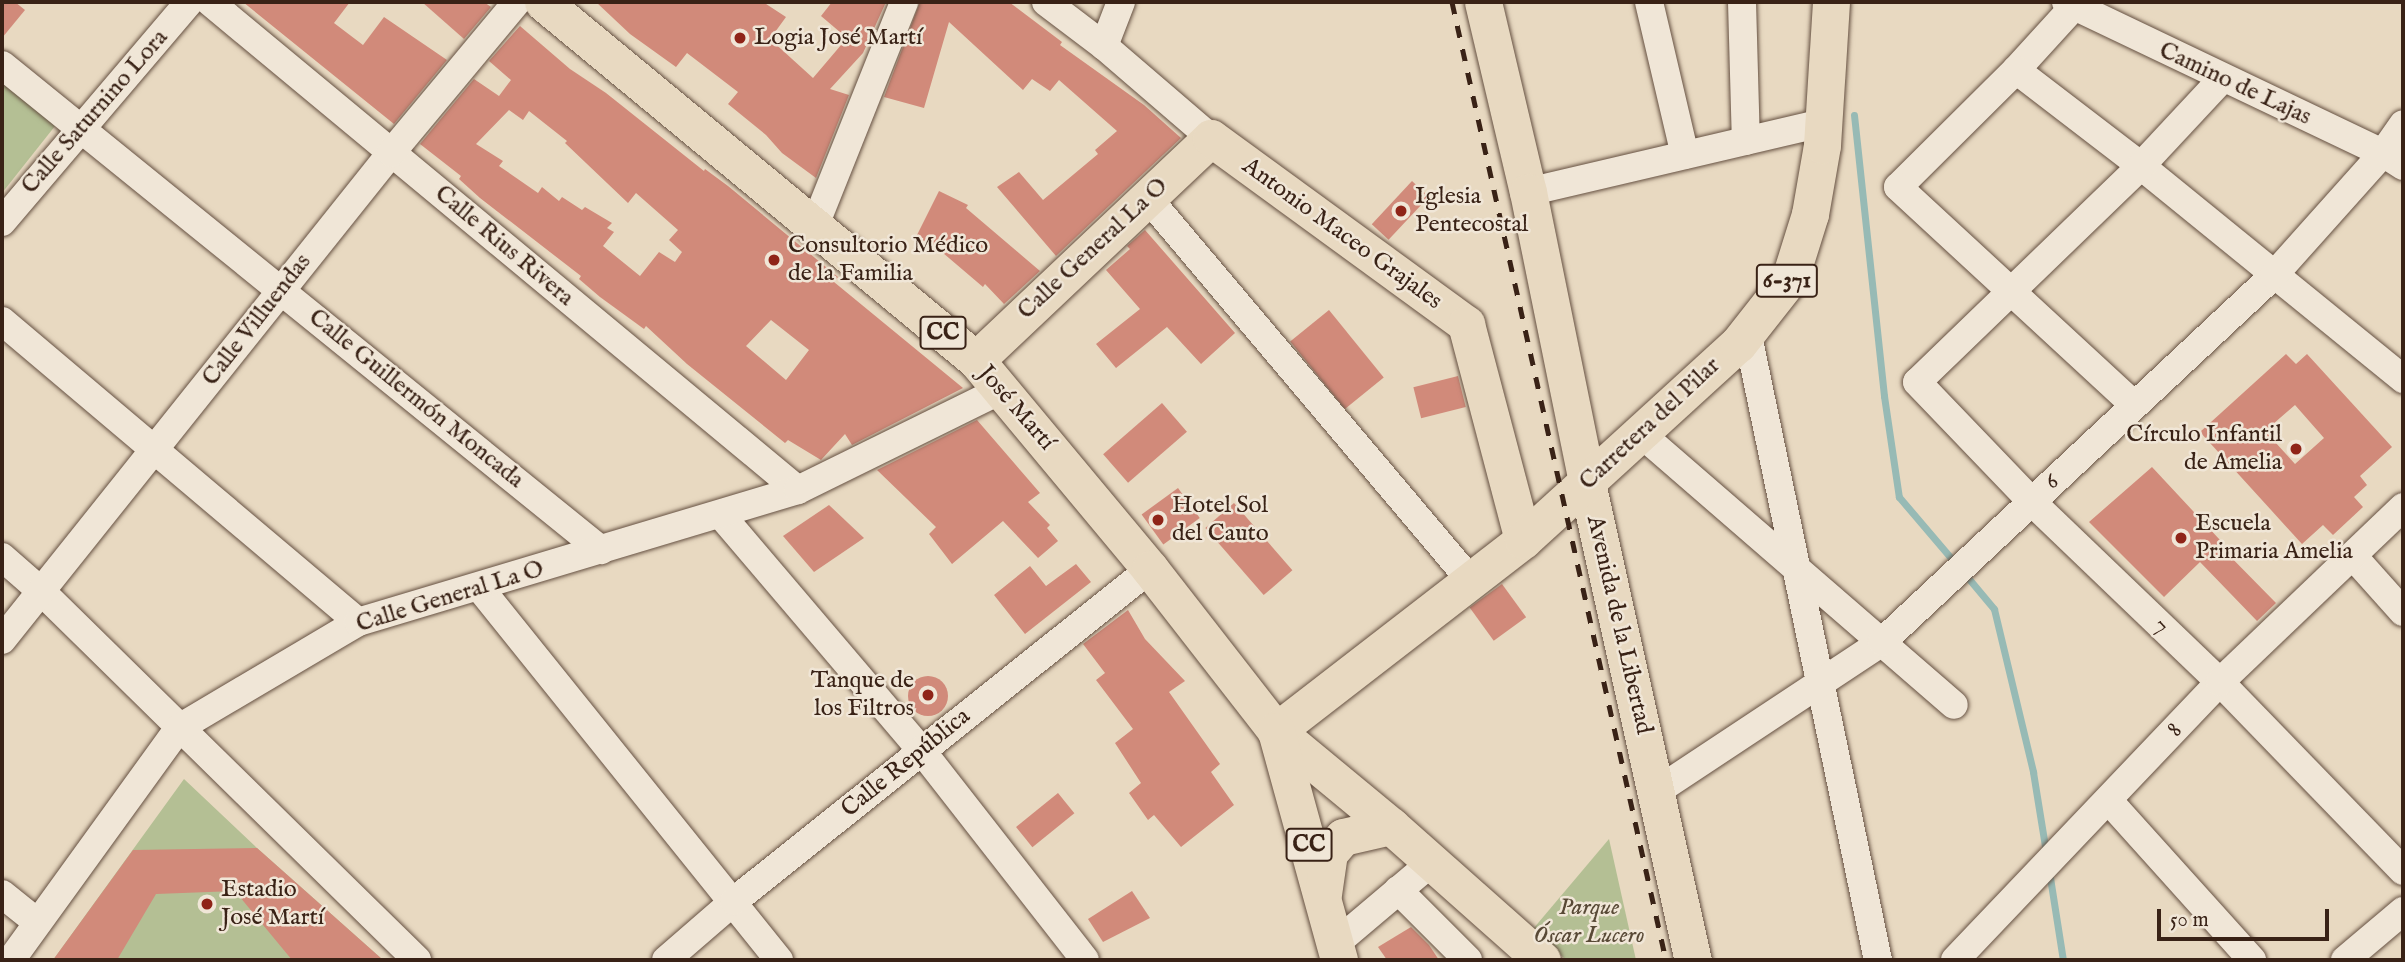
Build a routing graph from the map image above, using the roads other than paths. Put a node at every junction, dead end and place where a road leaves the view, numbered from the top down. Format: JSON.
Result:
{"nodes":[{"id":1,"x":189,"y":2,"type":"edge"},
{"id":2,"x":210,"y":2,"type":"edge"},
{"id":3,"x":517,"y":2,"type":"edge"},
{"id":4,"x":543,"y":2,"type":"edge"},
{"id":5,"x":904,"y":2,"type":"edge"},
{"id":6,"x":1046,"y":2,"type":"edge"},
{"id":7,"x":1121,"y":2,"type":"edge"},
{"id":8,"x":1483,"y":2,"type":"edge"},
{"id":9,"x":1650,"y":2,"type":"edge"},
{"id":10,"x":1742,"y":2,"type":"edge"},
{"id":11,"x":1831,"y":2,"type":"edge"},
{"id":12,"x":2073,"y":3,"type":"edge"},
{"id":13,"x":1104,"y":46,"type":"junction"},
{"id":14,"x":2,"y":65,"type":"edge"},
{"id":15,"x":2015,"y":70,"type":"junction"},
{"id":16,"x":2222,"y":79,"type":"junction"},
{"id":17,"x":1824,"y":123,"type":"junction"},
{"id":18,"x":2403,"y":124,"type":"edge"},
{"id":19,"x":80,"y":128,"type":"junction"},
{"id":20,"x":1211,"y":138,"type":"junction"},
{"id":21,"x":1746,"y":141,"type":"junction"},
{"id":22,"x":391,"y":153,"type":"junction"},
{"id":23,"x":1685,"y":155,"type":"junction"},
{"id":24,"x":2393,"y":160,"type":"edge"},
{"id":25,"x":2141,"y":166,"type":"junction"},
{"id":26,"x":1528,"y":192,"type":"junction"},
{"id":27,"x":1147,"y":197,"type":"junction"},
{"id":28,"x":2,"y":222,"type":"edge"},
{"id":29,"x":815,"y":225,"type":"junction"},
{"id":30,"x":2274,"y":275,"type":"junction"},
{"id":31,"x":281,"y":289,"type":"junction"},
{"id":32,"x":2011,"y":292,"type":"junction"},
{"id":33,"x":2,"y":321,"type":"edge"},
{"id":34,"x":1748,"y":331,"type":"junction"},
{"id":35,"x":976,"y":360,"type":"junction"},
{"id":36,"x":2403,"y":379,"type":"edge"},
{"id":37,"x":1001,"y":390,"type":"junction"},
{"id":38,"x":2134,"y":405,"type":"junction"},
{"id":39,"x":1640,"y":433,"type":"junction"},
{"id":40,"x":155,"y":449,"type":"junction"},
{"id":41,"x":1587,"y":483,"type":"junction"},
{"id":42,"x":798,"y":490,"type":"junction"},
{"id":43,"x":2032,"y":502,"type":"junction"},
{"id":44,"x":2403,"y":508,"type":"edge"},
{"id":45,"x":721,"y":515,"type":"junction"},
{"id":46,"x":1523,"y":540,"type":"junction"},
{"id":47,"x":601,"y":550,"type":"junction"},
{"id":48,"x":2353,"y":556,"type":"junction"},
{"id":49,"x":2,"y":557,"type":"edge"},
{"id":50,"x":1150,"y":569,"type":"junction"},
{"id":51,"x":1797,"y":570,"type":"junction"},
{"id":52,"x":1471,"y":581,"type":"junction"},
{"id":53,"x":479,"y":587,"type":"junction"},
{"id":54,"x":41,"y":591,"type":"junction"},
{"id":55,"x":2403,"y":612,"type":"edge"},
{"id":56,"x":358,"y":622,"type":"junction"},
{"id":57,"x":2,"y":640,"type":"edge"},
{"id":58,"x":1881,"y":642,"type":"junction"},
{"id":59,"x":2220,"y":682,"type":"junction"},
{"id":60,"x":1820,"y":683,"type":"junction"},
{"id":61,"x":1954,"y":705,"type":"dead end"},
{"id":62,"x":179,"y":728,"type":"junction"},
{"id":63,"x":1276,"y":731,"type":"junction"},
{"id":64,"x":921,"y":750,"type":"junction"},
{"id":65,"x":1657,"y":791,"type":"junction"},
{"id":66,"x":2109,"y":800,"type":"junction"},
{"id":67,"x":1391,"y":826,"type":"junction"},
{"id":68,"x":1432,"y":862,"type":"junction"},
{"id":69,"x":2403,"y":871,"type":"edge"},
{"id":70,"x":1398,"y":890,"type":"junction"},
{"id":71,"x":2,"y":894,"type":"edge"},
{"id":72,"x":1323,"y":895,"type":"junction"},
{"id":73,"x":734,"y":901,"type":"junction"},
{"id":74,"x":2403,"y":911,"type":"edge"},
{"id":75,"x":37,"y":922,"type":"junction"},
{"id":76,"x":1337,"y":952,"type":"edge"},
{"id":77,"x":11,"y":960,"type":"edge"},
{"id":78,"x":417,"y":960,"type":"edge"},
{"id":79,"x":666,"y":960,"type":"edge"},
{"id":80,"x":779,"y":960,"type":"edge"},
{"id":81,"x":1085,"y":960,"type":"edge"},
{"id":82,"x":1468,"y":960,"type":"edge"},
{"id":83,"x":1542,"y":960,"type":"edge"},
{"id":84,"x":1693,"y":960,"type":"edge"},
{"id":85,"x":1878,"y":960,"type":"edge"},
{"id":86,"x":1955,"y":960,"type":"edge"},
{"id":87,"x":2252,"y":960,"type":"edge"},
{"id":88,"x":2345,"y":960,"type":"edge"}],
"edges":[{"from":1,"to":19,"type":"street","name":"Calle Saturnino Lora"},
{"from":2,"to":22,"type":"street","name":"Calle Rius Rivera"},
{"from":3,"to":22,"type":"street","name":"Calle Villuendas"},
{"from":4,"to":29,"type":"main road","name":"José Martí","number":"CC"},
{"from":5,"to":29,"type":"street"},
{"from":6,"to":13,"type":"street","name":"Antonio Maceo Grajales"},
{"from":7,"to":13,"type":"street"},
{"from":8,"to":26,"type":"main road","name":"Avenida de la Libertad"},
{"from":9,"to":23,"type":"street"},
{"from":10,"to":21,"type":"street"},
{"from":11,"to":17,"type":"main road","name":"Carretera del Pilar","number":"6-371"},
{"from":12,"to":15,"type":"street"},
{"from":12,"to":16,"type":"street","name":"Camino de Lajas"},
{"from":13,"to":20,"type":"street","name":"Antonio Maceo Grajales"},
{"from":14,"to":19,"type":"street","name":"Calle Guillermón Moncada"},
{"from":15,"to":25,"type":"street"},
{"from":15,"to":32,"type":"street"},
{"from":16,"to":24,"type":"street","name":"Camino de Lajas"},
{"from":16,"to":25,"type":"street"},
{"from":17,"to":21,"type":"street"},
{"from":17,"to":34,"type":"main road","name":"Carretera del Pilar","number":"6-371"},
{"from":18,"to":24,"type":"street","name":"6"},
{"from":19,"to":28,"type":"street","name":"Calle Saturnino Lora"},
{"from":19,"to":31,"type":"street","name":"Calle Guillermón Moncada"},
{"from":20,"to":27,"type":"main road","name":"Calle General La O"},
{"from":20,"to":46,"type":"main road","name":"Antonio Maceo Grajales"},
{"from":21,"to":23,"type":"street"},
{"from":22,"to":31,"type":"street","name":"Calle Villuendas"},
{"from":22,"to":42,"type":"street","name":"Calle Rius Rivera"},
{"from":23,"to":26,"type":"street"},
{"from":24,"to":30,"type":"street","name":"6"},
{"from":25,"to":30,"type":"street"},
{"from":25,"to":32,"type":"street"},
{"from":26,"to":41,"type":"main road","name":"Avenida de la Libertad"},
{"from":27,"to":35,"type":"main road","name":"Calle General La O"},
{"from":27,"to":52,"type":"street"},
{"from":29,"to":35,"type":"main road","name":"José Martí","number":"CC"},
{"from":30,"to":36,"type":"street"},
{"from":30,"to":38,"type":"street","name":"6"},
{"from":31,"to":40,"type":"street","name":"Calle Villuendas"},
{"from":31,"to":47,"type":"street","name":"Calle Guillermón Moncada"},
{"from":32,"to":38,"type":"street"},
{"from":32,"to":43,"type":"street","name":"7"},
{"from":33,"to":40,"type":"street"},
{"from":34,"to":39,"type":"main road","name":"Carretera del Pilar","number":"6-371"},
{"from":34,"to":51,"type":"street"},
{"from":35,"to":37,"type":"main road","name":"José Martí","number":"CC"},
{"from":37,"to":42,"type":"street","name":"Calle General La O"},
{"from":37,"to":50,"type":"main road","name":"José Martí","number":"CC"},
{"from":38,"to":43,"type":"street","name":"6"},
{"from":39,"to":41,"type":"main road","name":"Carretera del Pilar","number":"6-371"},
{"from":39,"to":51,"type":"street"},
{"from":40,"to":54,"type":"street","name":"Calle Villuendas"},
{"from":40,"to":56,"type":"street"},
{"from":41,"to":46,"type":"main road","name":"Carretera del Pilar"},
{"from":41,"to":65,"type":"main road","name":"Avenida de la Libertad"},
{"from":42,"to":45,"type":"street","name":"Calle General La O"},
{"from":43,"to":58,"type":"street","name":"6"},
{"from":43,"to":59,"type":"street","name":"7"},
{"from":44,"to":48,"type":"street","name":"8"},
{"from":45,"to":47,"type":"street","name":"Calle General La O"},
{"from":45,"to":64,"type":"street"},
{"from":46,"to":52,"type":"main road","name":"Carretera del Pilar"},
{"from":47,"to":53,"type":"street","name":"Calle General La O"},
{"from":48,"to":55,"type":"street"},
{"from":48,"to":59,"type":"street","name":"8"},
{"from":49,"to":54,"type":"street"},
{"from":50,"to":63,"type":"main road","name":"José Martí","number":"CC"},
{"from":50,"to":64,"type":"street","name":"Calle República"},
{"from":51,"to":58,"type":"street"},
{"from":51,"to":60,"type":"street"},
{"from":52,"to":63,"type":"main road","name":"Carretera del Pilar"},
{"from":53,"to":56,"type":"street","name":"Calle General La O"},
{"from":53,"to":73,"type":"street"},
{"from":54,"to":57,"type":"street","name":"Calle Villuendas"},
{"from":54,"to":62,"type":"street"},
{"from":56,"to":62,"type":"street","name":"Calle General La O"},
{"from":58,"to":60,"type":"street","name":"6"},
{"from":58,"to":61,"type":"street"},
{"from":59,"to":66,"type":"street","name":"8"},
{"from":59,"to":69,"type":"street","name":"7"},
{"from":60,"to":65,"type":"street","name":"6"},
{"from":60,"to":85,"type":"street"},
{"from":62,"to":75,"type":"street","name":"Calle General La O"},
{"from":62,"to":78,"type":"street"},
{"from":63,"to":67,"type":"main road"},
{"from":63,"to":72,"type":"main road","number":"CC"},
{"from":64,"to":73,"type":"street","name":"Calle República"},
{"from":64,"to":81,"type":"street"},
{"from":65,"to":84,"type":"main road","name":"Avenida de la Libertad"},
{"from":66,"to":86,"type":"street","name":"8"},
{"from":66,"to":87,"type":"street"},
{"from":67,"to":68,"type":"main road"},
{"from":67,"to":72,"type":"main road"},
{"from":68,"to":70,"type":"street"},
{"from":68,"to":83,"type":"main road"},
{"from":70,"to":76,"type":"street"},
{"from":70,"to":82,"type":"street"},
{"from":71,"to":75,"type":"street"},
{"from":72,"to":76,"type":"main road","number":"CC"},
{"from":73,"to":79,"type":"street","name":"Calle República"},
{"from":73,"to":80,"type":"street"},
{"from":74,"to":88,"type":"street"},
{"from":75,"to":77,"type":"street","name":"Calle General La O"}]}
